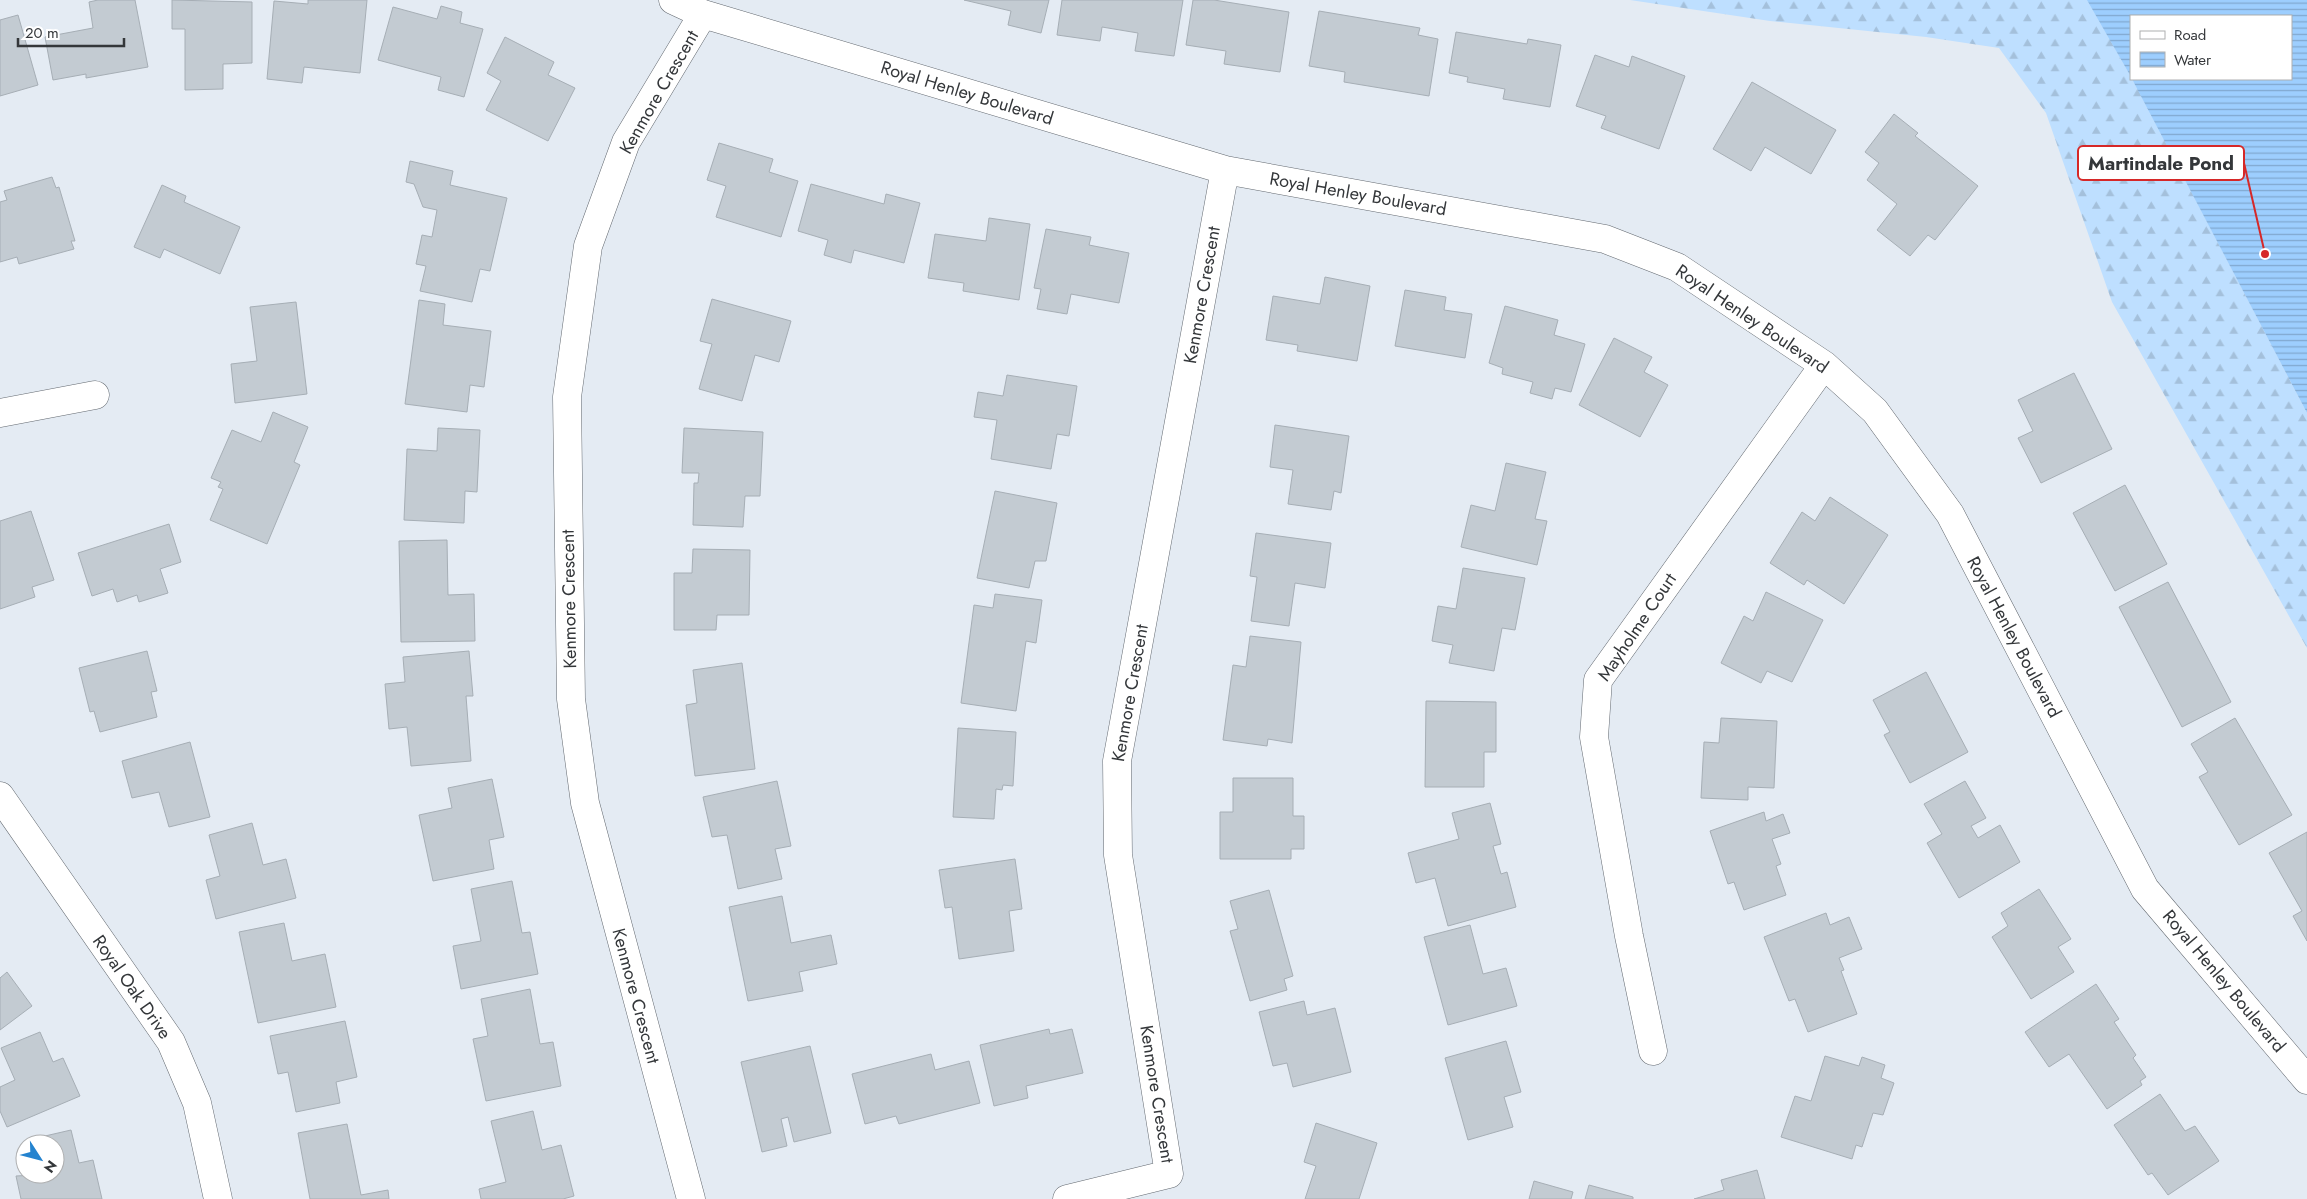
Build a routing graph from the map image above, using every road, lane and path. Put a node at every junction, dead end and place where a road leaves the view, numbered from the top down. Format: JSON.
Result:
{"nodes":[{"id":1,"x":673,"y":0,"type":"edge"},
{"id":2,"x":703,"y":14,"type":"junction"},
{"id":3,"x":1225,"y":170,"type":"junction"},
{"id":4,"x":1824,"y":365,"type":"junction"},
{"id":5,"x":95,"y":395,"type":"dead end"},
{"id":6,"x":0,"y":413,"type":"edge"},
{"id":7,"x":0,"y":796,"type":"edge"},
{"id":8,"x":1653,"y":1052,"type":"dead end"},
{"id":9,"x":2307,"y":1080,"type":"edge"},
{"id":10,"x":218,"y":1199,"type":"edge"},
{"id":11,"x":690,"y":1199,"type":"edge"},
{"id":12,"x":1067,"y":1199,"type":"edge"}],
"edges":[{"from":1,"to":2,"type":"street","name":"Royal Henley Boulevard"},
{"from":2,"to":3,"type":"street","name":"Royal Henley Boulevard"},
{"from":2,"to":11,"type":"street","name":"Kenmore Crescent"},
{"from":3,"to":4,"type":"street","name":"Royal Henley Boulevard"},
{"from":3,"to":12,"type":"street","name":"Kenmore Crescent"},
{"from":4,"to":8,"type":"street","name":"Mayholme Court"},
{"from":4,"to":9,"type":"street","name":"Royal Henley Boulevard"},
{"from":5,"to":6,"type":"street"},
{"from":7,"to":10,"type":"street","name":"Royal Oak Drive"}]}
